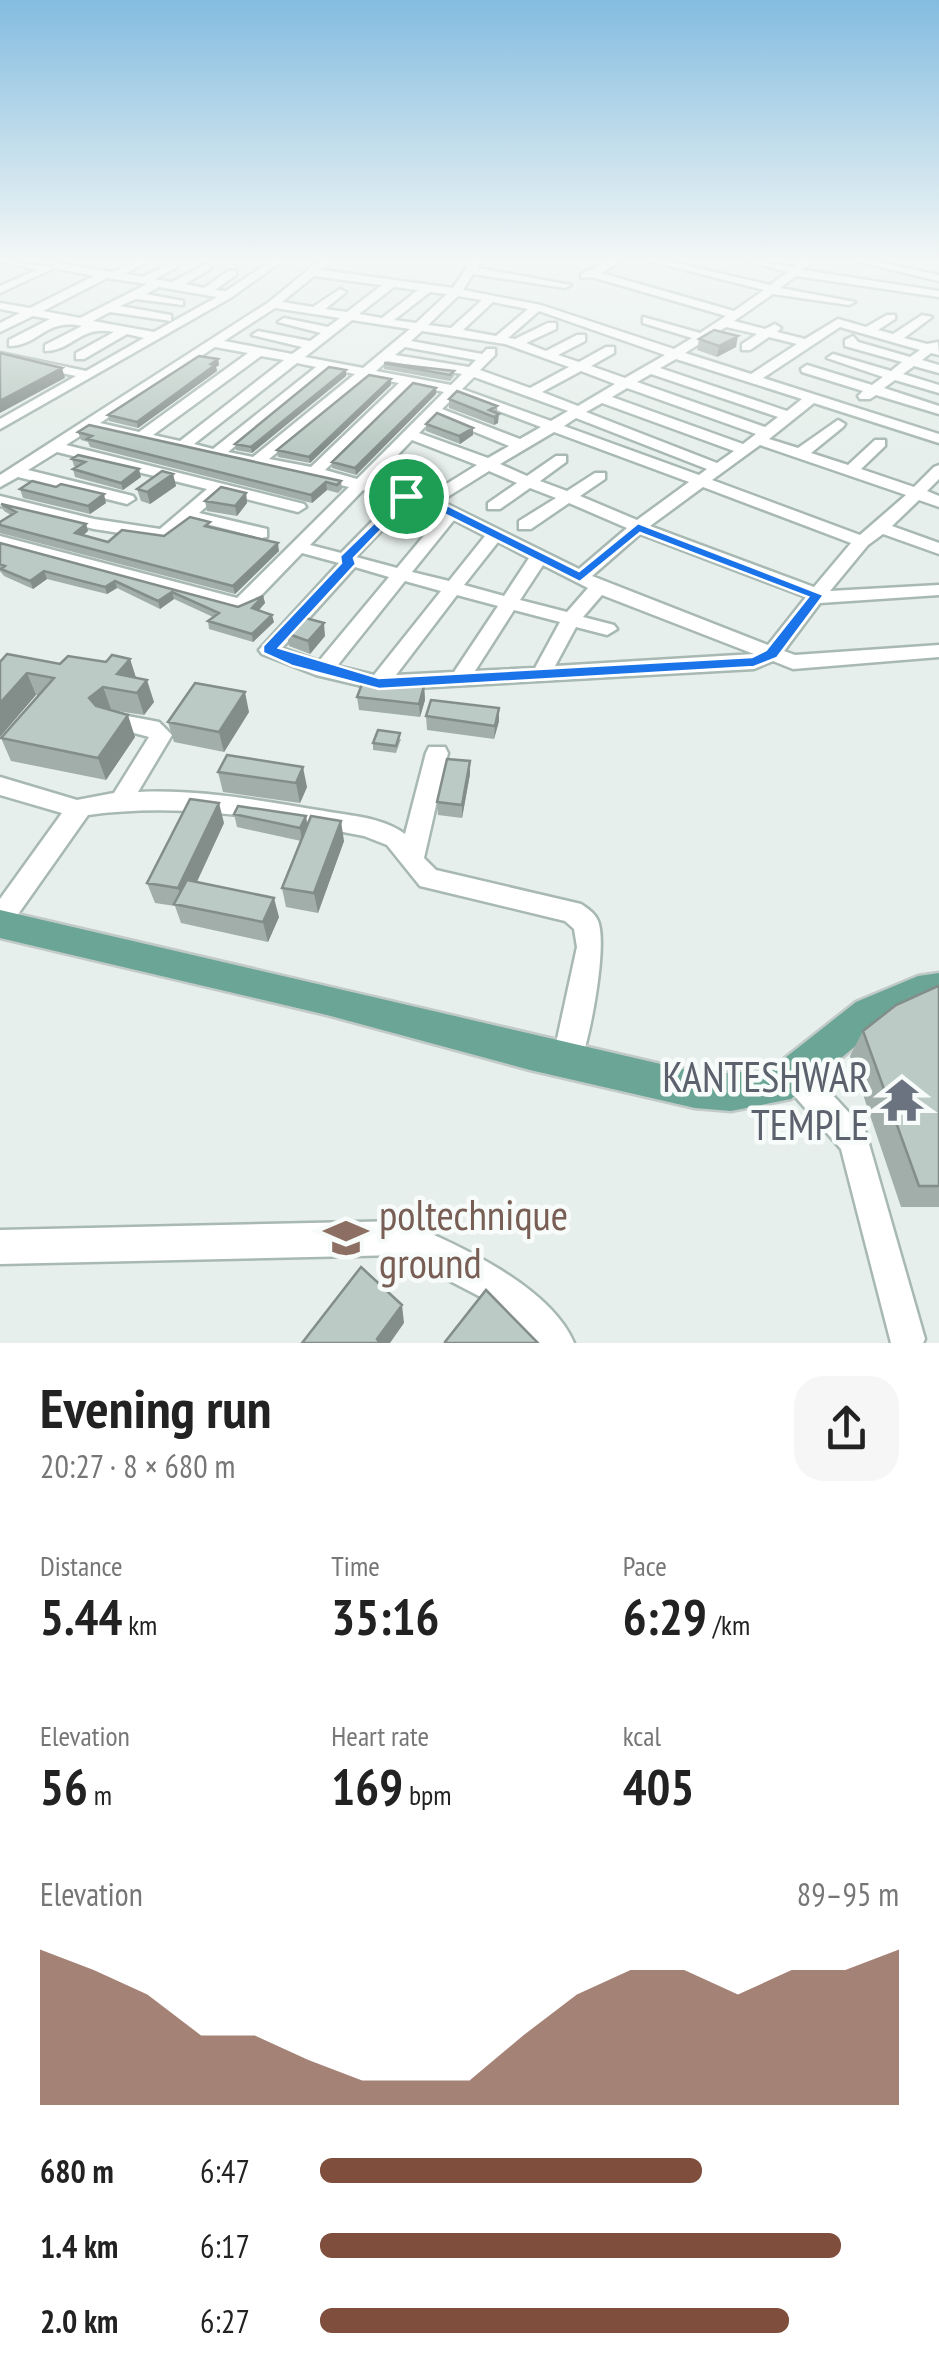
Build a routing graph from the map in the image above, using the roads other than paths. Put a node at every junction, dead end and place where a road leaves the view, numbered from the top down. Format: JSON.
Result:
{"nodes":[{"id":1,"x":51,"y":324,"type":"edge"},
{"id":2,"x":87,"y":324,"type":"edge"},
{"id":3,"x":92,"y":324,"type":"edge"},
{"id":4,"x":176,"y":324,"type":"edge"},
{"id":5,"x":244,"y":324,"type":"edge"},
{"id":6,"x":293,"y":324,"type":"edge"},
{"id":7,"x":341,"y":324,"type":"edge"},
{"id":8,"x":400,"y":324,"type":"edge"},
{"id":9,"x":423,"y":324,"type":"edge"},
{"id":10,"x":462,"y":324,"type":"edge"},
{"id":11,"x":522,"y":324,"type":"edge"},
{"id":12,"x":587,"y":324,"type":"edge"},
{"id":13,"x":659,"y":324,"type":"edge"},
{"id":14,"x":723,"y":324,"type":"edge"},
{"id":15,"x":743,"y":324,"type":"edge"},
{"id":16,"x":780,"y":324,"type":"dead end"},
{"id":17,"x":837,"y":324,"type":"edge"},
{"id":18,"x":841,"y":324,"type":"edge"},
{"id":19,"x":880,"y":324,"type":"edge"},
{"id":20,"x":916,"y":324,"type":"edge"},
{"id":21,"x":552,"y":326,"type":"dead end"},
{"id":22,"x":419,"y":327,"type":"junction"},
{"id":23,"x":126,"y":330,"type":"junction"},
{"id":24,"x":331,"y":331,"type":"junction"},
{"id":25,"x":868,"y":331,"type":"junction"},
{"id":26,"x":453,"y":332,"type":"junction"},
{"id":27,"x":768,"y":333,"type":"junction"},
{"id":28,"x":258,"y":335,"type":"dead end"},
{"id":29,"x":154,"y":336,"type":"junction"},
{"id":30,"x":702,"y":337,"type":"junction"},
{"id":31,"x":581,"y":338,"type":"dead end"},
{"id":32,"x":894,"y":339,"type":"junction"},
{"id":33,"x":854,"y":340,"type":"dead end"},
{"id":34,"x":505,"y":342,"type":"junction"},
{"id":35,"x":12,"y":343,"type":"dead end"},
{"id":36,"x":214,"y":343,"type":"junction"},
{"id":37,"x":402,"y":343,"type":"junction"},
{"id":38,"x":807,"y":343,"type":"junction"},
{"id":39,"x":313,"y":345,"type":"junction"},
{"id":40,"x":746,"y":347,"type":"dead end"},
{"id":41,"x":936,"y":347,"type":"edge"},
{"id":42,"x":49,"y":348,"type":"dead end"},
{"id":43,"x":610,"y":350,"type":"dead end"},
{"id":44,"x":258,"y":352,"type":"junction"},
{"id":45,"x":675,"y":354,"type":"junction"},
{"id":46,"x":80,"y":356,"type":"dead end"},
{"id":47,"x":546,"y":356,"type":"junction"},
{"id":48,"x":0,"y":357,"type":"edge"},
{"id":49,"x":384,"y":357,"type":"junction"},
{"id":50,"x":294,"y":358,"type":"junction"},
{"id":51,"x":485,"y":358,"type":"junction"},
{"id":52,"x":833,"y":358,"type":"dead end"},
{"id":53,"x":912,"y":361,"type":"junction"},
{"id":54,"x":26,"y":362,"type":"junction"},
{"id":55,"x":326,"y":365,"type":"junction"},
{"id":56,"x":579,"y":367,"type":"junction"},
{"id":57,"x":807,"y":369,"type":"dead end"},
{"id":58,"x":939,"y":369,"type":"edge"},
{"id":59,"x":649,"y":370,"type":"junction"},
{"id":60,"x":364,"y":372,"type":"junction"},
{"id":61,"x":473,"y":372,"type":"junction"},
{"id":62,"x":88,"y":375,"type":"junction"},
{"id":63,"x":893,"y":375,"type":"junction"},
{"id":64,"x":0,"y":376,"type":"edge"},
{"id":65,"x":753,"y":378,"type":"junction"},
{"id":66,"x":408,"y":382,"type":"junction"},
{"id":67,"x":626,"y":384,"type":"junction"},
{"id":68,"x":939,"y":389,"type":"edge"},
{"id":69,"x":452,"y":390,"type":"junction"},
{"id":70,"x":873,"y":390,"type":"junction"},
{"id":71,"x":531,"y":393,"type":"junction"},
{"id":72,"x":602,"y":398,"type":"junction"},
{"id":73,"x":812,"y":398,"type":"junction"},
{"id":74,"x":847,"y":409,"type":"junction"},
{"id":75,"x":432,"y":410,"type":"junction"},
{"id":76,"x":939,"y":410,"type":"edge"},
{"id":77,"x":577,"y":412,"type":"junction"},
{"id":78,"x":788,"y":416,"type":"junction"},
{"id":79,"x":90,"y":424,"type":"junction"},
{"id":80,"x":838,"y":424,"type":"dead end"},
{"id":81,"x":0,"y":425,"type":"edge"},
{"id":82,"x":548,"y":426,"type":"junction"},
{"id":83,"x":409,"y":434,"type":"junction"},
{"id":84,"x":142,"y":436,"type":"junction"},
{"id":85,"x":939,"y":439,"type":"edge"},
{"id":86,"x":757,"y":441,"type":"junction"},
{"id":87,"x":880,"y":443,"type":"dead end"},
{"id":88,"x":521,"y":444,"type":"junction"},
{"id":89,"x":56,"y":446,"type":"junction"},
{"id":90,"x":184,"y":446,"type":"junction"},
{"id":91,"x":218,"y":454,"type":"junction"},
{"id":92,"x":800,"y":454,"type":"junction"},
{"id":93,"x":561,"y":459,"type":"dead end"},
{"id":94,"x":256,"y":462,"type":"junction"},
{"id":95,"x":489,"y":464,"type":"junction"},
{"id":96,"x":720,"y":469,"type":"junction"},
{"id":97,"x":939,"y":470,"type":"edge"},
{"id":98,"x":850,"y":471,"type":"junction"},
{"id":99,"x":16,"y":472,"type":"junction"},
{"id":100,"x":314,"y":472,"type":"junction"},
{"id":101,"x":162,"y":473,"type":"junction"},
{"id":102,"x":600,"y":476,"type":"dead end"},
{"id":103,"x":190,"y":480,"type":"junction"},
{"id":104,"x":0,"y":482,"type":"edge"},
{"id":105,"x":532,"y":482,"type":"junction"},
{"id":106,"x":696,"y":483,"type":"junction"},
{"id":107,"x":360,"y":485,"type":"junction"},
{"id":108,"x":219,"y":487,"type":"junction"},
{"id":109,"x":917,"y":493,"type":"junction"},
{"id":110,"x":406,"y":496,"type":"junction"},
{"id":111,"x":566,"y":496,"type":"junction"},
{"id":112,"x":127,"y":499,"type":"junction"},
{"id":113,"x":0,"y":501,"type":"edge"},
{"id":114,"x":428,"y":501,"type":"junction"},
{"id":115,"x":939,"y":502,"type":"edge"},
{"id":116,"x":494,"y":506,"type":"dead end"},
{"id":117,"x":298,"y":507,"type":"dead end"},
{"id":118,"x":451,"y":512,"type":"junction"},
{"id":119,"x":189,"y":515,"type":"junction"},
{"id":120,"x":94,"y":524,"type":"junction"},
{"id":121,"x":524,"y":525,"type":"dead end"},
{"id":122,"x":638,"y":527,"type":"junction"},
{"id":123,"x":882,"y":528,"type":"junction"},
{"id":124,"x":260,"y":533,"type":"dead end"},
{"id":125,"x":494,"y":534,"type":"junction"},
{"id":126,"x":0,"y":541,"type":"edge"},
{"id":127,"x":862,"y":541,"type":"junction"},
{"id":128,"x":298,"y":547,"type":"junction"},
{"id":129,"x":939,"y":549,"type":"edge"},
{"id":130,"x":539,"y":556,"type":"junction"},
{"id":131,"x":348,"y":560,"type":"junction"},
{"id":132,"x":401,"y":574,"type":"junction"},
{"id":133,"x":590,"y":582,"type":"junction"},
{"id":134,"x":454,"y":588,"type":"junction"},
{"id":135,"x":939,"y":590,"type":"edge"},
{"id":136,"x":815,"y":597,"type":"junction"},
{"id":137,"x":508,"y":602,"type":"junction"},
{"id":138,"x":571,"y":619,"type":"junction"},
{"id":139,"x":607,"y":629,"type":"dead end"},
{"id":140,"x":939,"y":652,"type":"edge"},
{"id":141,"x":772,"y":654,"type":"junction"},
{"id":142,"x":323,"y":670,"type":"junction"},
{"id":143,"x":542,"y":674,"type":"junction"},
{"id":144,"x":460,"y":678,"type":"junction"},
{"id":145,"x":379,"y":683,"type":"junction"},
{"id":146,"x":112,"y":720,"type":"edge"},
{"id":147,"x":437,"y":753,"type":"dead end"},
{"id":148,"x":0,"y":786,"type":"edge"},
{"id":149,"x":121,"y":802,"type":"junction"},
{"id":150,"x":78,"y":809,"type":"junction"},
{"id":151,"x":411,"y":860,"type":"junction"},
{"id":152,"x":0,"y":922,"type":"edge"},
{"id":153,"x":939,"y":989,"type":"edge"},
{"id":154,"x":567,"y":1062,"type":"junction"},
{"id":155,"x":794,"y":1074,"type":"junction"},
{"id":156,"x":0,"y":1247,"type":"edge"},
{"id":157,"x":907,"y":1339,"type":"dead end"},
{"id":158,"x":556,"y":1343,"type":"edge"}],
"edges":[{"from":1,"to":35,"type":"street"},
{"from":2,"to":42,"type":"street"},
{"from":3,"to":23,"type":"street"},
{"from":4,"to":29,"type":"street"},
{"from":5,"to":36,"type":"street"},
{"from":6,"to":24,"type":"street"},
{"from":7,"to":24,"type":"street"},
{"from":8,"to":22,"type":"street"},
{"from":9,"to":22,"type":"street"},
{"from":10,"to":26,"type":"street"},
{"from":11,"to":34,"type":"street"},
{"from":12,"to":45,"type":"street"},
{"from":13,"to":30,"type":"street"},
{"from":14,"to":30,"type":"street"},
{"from":15,"to":27,"type":"street"},
{"from":16,"to":27,"type":"street"},
{"from":17,"to":38,"type":"street"},
{"from":18,"to":25,"type":"street"},
{"from":19,"to":25,"type":"street"},
{"from":20,"to":32,"type":"street"},
{"from":21,"to":34,"type":"street"},
{"from":22,"to":26,"type":"street"},
{"from":22,"to":37,"type":"street"},
{"from":23,"to":29,"type":"street"},
{"from":23,"to":46,"type":"street"},
{"from":24,"to":39,"type":"street"},
{"from":25,"to":32,"type":"street"},
{"from":26,"to":34,"type":"street"},
{"from":27,"to":38,"type":"street"},
{"from":27,"to":40,"type":"street"},
{"from":28,"to":39,"type":"street"},
{"from":29,"to":62,"type":"street"},
{"from":30,"to":45,"type":"street"},
{"from":31,"to":47,"type":"street"},
{"from":32,"to":41,"type":"street"},
{"from":33,"to":53,"type":"street"},
{"from":34,"to":47,"type":"street"},
{"from":34,"to":51,"type":"street"},
{"from":36,"to":44,"type":"street"},
{"from":36,"to":79,"type":"street"},
{"from":37,"to":49,"type":"street"},
{"from":37,"to":51,"type":"street"},
{"from":38,"to":65,"type":"street"},
{"from":39,"to":50,"type":"street"},
{"from":41,"to":53,"type":"street"},
{"from":43,"to":56,"type":"street"},
{"from":44,"to":50,"type":"street"},
{"from":44,"to":84,"type":"street"},
{"from":45,"to":59,"type":"street"},
{"from":45,"to":65,"type":"street"},
{"from":47,"to":56,"type":"street"},
{"from":48,"to":54,"type":"street"},
{"from":49,"to":60,"type":"street"},
{"from":49,"to":61,"type":"street"},
{"from":50,"to":55,"type":"street"},
{"from":50,"to":90,"type":"street"},
{"from":51,"to":61,"type":"street"},
{"from":52,"to":63,"type":"street"},
{"from":53,"to":58,"type":"street"},
{"from":53,"to":63,"type":"street"},
{"from":54,"to":62,"type":"street"},
{"from":54,"to":64,"type":"street"},
{"from":55,"to":60,"type":"street"},
{"from":55,"to":91,"type":"street"},
{"from":56,"to":67,"type":"street"},
{"from":56,"to":71,"type":"street"},
{"from":57,"to":70,"type":"street"},
{"from":59,"to":67,"type":"street"},
{"from":59,"to":78,"type":"street"},
{"from":60,"to":66,"type":"street"},
{"from":60,"to":94,"type":"street"},
{"from":61,"to":69,"type":"street"},
{"from":61,"to":71,"type":"street"},
{"from":62,"to":81,"type":"street"},
{"from":63,"to":68,"type":"street"},
{"from":63,"to":70,"type":"street"},
{"from":65,"to":73,"type":"street"},
{"from":66,"to":69,"type":"street"},
{"from":66,"to":100,"type":"street"},
{"from":67,"to":72,"type":"street"},
{"from":67,"to":86,"type":"street"},
{"from":69,"to":75,"type":"street"},
{"from":69,"to":82,"type":"street"},
{"from":70,"to":74,"type":"street"},
{"from":70,"to":76,"type":"street"},
{"from":71,"to":77,"type":"street"},
{"from":72,"to":77,"type":"street"},
{"from":72,"to":86,"type":"street"},
{"from":73,"to":74,"type":"street"},
{"from":73,"to":78,"type":"street"},
{"from":74,"to":85,"type":"street"},
{"from":75,"to":83,"type":"street"},
{"from":75,"to":88,"type":"street"},
{"from":77,"to":82,"type":"street"},
{"from":77,"to":96,"type":"street"},
{"from":78,"to":86,"type":"street"},
{"from":79,"to":84,"type":"street"},
{"from":79,"to":89,"type":"street"},
{"from":80,"to":92,"type":"street"},
{"from":82,"to":88,"type":"street"},
{"from":82,"to":106,"type":"street"},
{"from":83,"to":95,"type":"street"},
{"from":83,"to":107,"type":"street"},
{"from":84,"to":90,"type":"street"},
{"from":86,"to":92,"type":"street"},
{"from":86,"to":96,"type":"street"},
{"from":87,"to":98,"type":"street"},
{"from":88,"to":95,"type":"street"},
{"from":89,"to":99,"type":"street"},
{"from":89,"to":101,"type":"street"},
{"from":90,"to":91,"type":"street"},
{"from":91,"to":94,"type":"street"},
{"from":91,"to":103,"type":"street"},
{"from":92,"to":98,"type":"street"},
{"from":93,"to":105,"type":"street"},
{"from":94,"to":100,"type":"street"},
{"from":95,"to":105,"type":"street"},
{"from":95,"to":114,"type":"street"},
{"from":96,"to":106,"type":"street"},
{"from":97,"to":109,"type":"street"},
{"from":98,"to":109,"type":"street"},
{"from":99,"to":104,"type":"street"},
{"from":99,"to":112,"type":"street"},
{"from":100,"to":107,"type":"street"},
{"from":101,"to":103,"type":"street"},
{"from":101,"to":112,"type":"street"},
{"from":102,"to":111,"type":"street"},
{"from":103,"to":108,"type":"street"},
{"from":105,"to":111,"type":"street"},
{"from":105,"to":116,"type":"street"},
{"from":106,"to":122,"type":"street"},
{"from":106,"to":127,"type":"street"},
{"from":107,"to":110,"type":"street"},
{"from":107,"to":128,"type":"street"},
{"from":108,"to":117,"type":"street"},
{"from":108,"to":119,"type":"street"},
{"from":109,"to":115,"type":"street"},
{"from":109,"to":123,"type":"street"},
{"from":110,"to":114,"type":"street"},
{"from":110,"to":131,"type":"street"},
{"from":111,"to":121,"type":"street"},
{"from":111,"to":122,"type":"street"},
{"from":112,"to":120,"type":"street"},
{"from":113,"to":120,"type":"street"},
{"from":114,"to":118,"type":"street"},
{"from":118,"to":125,"type":"street"},
{"from":118,"to":132,"type":"street"},
{"from":119,"to":120,"type":"street"},
{"from":119,"to":124,"type":"street"},
{"from":122,"to":133,"type":"street"},
{"from":122,"to":136,"type":"street"},
{"from":123,"to":127,"type":"street"},
{"from":123,"to":129,"type":"street"},
{"from":125,"to":130,"type":"street"},
{"from":125,"to":134,"type":"street"},
{"from":126,"to":128,"type":"street"},
{"from":127,"to":136,"type":"street"},
{"from":128,"to":131,"type":"street"},
{"from":130,"to":133,"type":"street"},
{"from":130,"to":137,"type":"street"},
{"from":131,"to":132,"type":"street"},
{"from":131,"to":142,"type":"street"},
{"from":132,"to":134,"type":"street"},
{"from":132,"to":142,"type":"street"},
{"from":133,"to":138,"type":"street"},
{"from":133,"to":141,"type":"street"},
{"from":134,"to":137,"type":"street"},
{"from":134,"to":145,"type":"street"},
{"from":135,"to":136,"type":"street"},
{"from":136,"to":141,"type":"street"},
{"from":137,"to":138,"type":"street"},
{"from":137,"to":144,"type":"street"},
{"from":138,"to":139,"type":"street"},
{"from":138,"to":143,"type":"street"},
{"from":140,"to":141,"type":"street"},
{"from":141,"to":143,"type":"street"},
{"from":142,"to":145,"type":"street"},
{"from":143,"to":144,"type":"street"},
{"from":144,"to":145,"type":"street"},
{"from":146,"to":149,"type":"street"},
{"from":147,"to":151,"type":"street"},
{"from":148,"to":150,"type":"street"},
{"from":149,"to":150,"type":"street"},
{"from":149,"to":151,"type":"street"},
{"from":150,"to":152,"type":"street"},
{"from":151,"to":154,"type":"street"},
{"from":152,"to":154,"type":"main road"},
{"from":153,"to":155,"type":"main road"},
{"from":154,"to":155,"type":"main road"},
{"from":155,"to":157,"type":"street"},
{"from":156,"to":158,"type":"street"}]}
